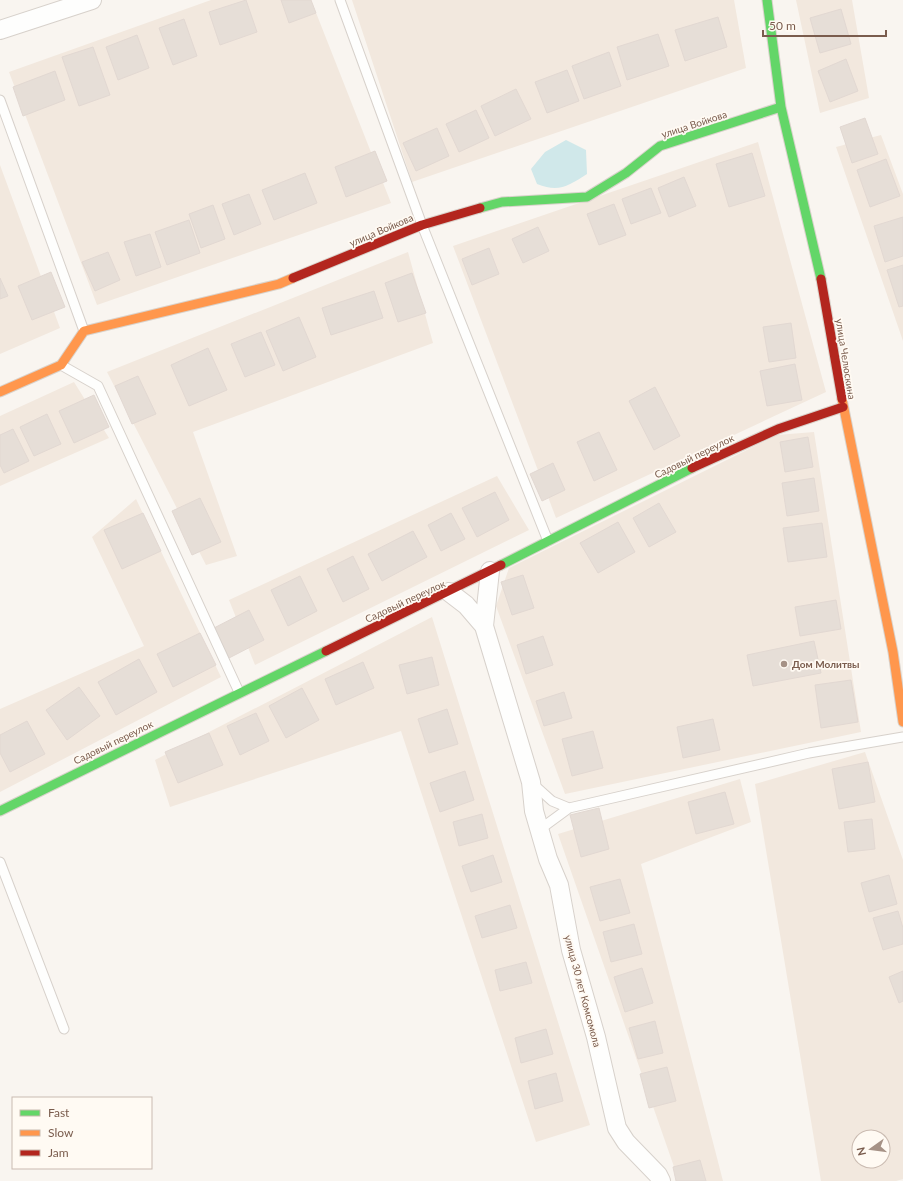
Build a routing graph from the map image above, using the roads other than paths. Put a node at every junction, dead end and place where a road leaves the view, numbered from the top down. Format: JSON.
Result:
{"nodes":[{"id":1,"x":92,"y":0,"type":"edge"},
{"id":2,"x":340,"y":0,"type":"edge"},
{"id":3,"x":767,"y":0,"type":"edge"},
{"id":4,"x":0,"y":30,"type":"edge"},
{"id":5,"x":0,"y":100,"type":"edge"},
{"id":6,"x":780,"y":107,"type":"junction"},
{"id":7,"x":422,"y":225,"type":"junction"},
{"id":8,"x":84,"y":331,"type":"junction"},
{"id":9,"x":61,"y":365,"type":"junction"},
{"id":10,"x":0,"y":392,"type":"edge"},
{"id":11,"x":843,"y":407,"type":"junction"},
{"id":12,"x":548,"y":541,"type":"junction"},
{"id":13,"x":490,"y":571,"type":"junction"},
{"id":14,"x":449,"y":592,"type":"junction"},
{"id":15,"x":484,"y":626,"type":"junction"},
{"id":16,"x":239,"y":692,"type":"junction"},
{"id":17,"x":903,"y":715,"type":"edge"},
{"id":18,"x":903,"y":737,"type":"edge"},
{"id":19,"x":531,"y":782,"type":"junction"},
{"id":20,"x":568,"y":808,"type":"junction"},
{"id":21,"x":0,"y":811,"type":"edge"},
{"id":22,"x":540,"y":830,"type":"junction"},
{"id":23,"x":0,"y":862,"type":"edge"},
{"id":24,"x":64,"y":1029,"type":"dead end"},
{"id":25,"x":661,"y":1181,"type":"edge"}],
"edges":[{"from":1,"to":4,"type":"street"},
{"from":2,"to":7,"type":"lane"},
{"from":3,"to":6,"type":"street","name":"улица Челюскина"},
{"from":5,"to":8,"type":"lane"},
{"from":6,"to":7,"type":"street","name":"улица Войкова"},
{"from":6,"to":11,"type":"street","name":"улица Челюскина"},
{"from":7,"to":8,"type":"street","name":"улица Войкова"},
{"from":7,"to":12,"type":"lane"},
{"from":8,"to":9,"type":"street"},
{"from":9,"to":10,"type":"street"},
{"from":9,"to":16,"type":"lane"},
{"from":11,"to":12,"type":"street","name":"Садовый переулок"},
{"from":11,"to":17,"type":"street","name":"улица Челюскина"},
{"from":12,"to":13,"type":"street","name":"Садовый переулок"},
{"from":13,"to":14,"type":"street","name":"Садовый переулок"},
{"from":13,"to":15,"type":"street","name":"улица 30 лет Комсомола"},
{"from":14,"to":15,"type":"street","name":"улица 30 лет Комсомола"},
{"from":14,"to":16,"type":"street","name":"Садовый переулок"},
{"from":15,"to":19,"type":"street","name":"улица 30 лет Комсомола"},
{"from":16,"to":21,"type":"street","name":"Садовый переулок"},
{"from":18,"to":20,"type":"lane"},
{"from":19,"to":20,"type":"lane"},
{"from":19,"to":22,"type":"street","name":"улица 30 лет Комсомола"},
{"from":20,"to":22,"type":"lane"},
{"from":22,"to":25,"type":"street","name":"улица 30 лет Комсомола"},
{"from":23,"to":24,"type":"lane"}]}
